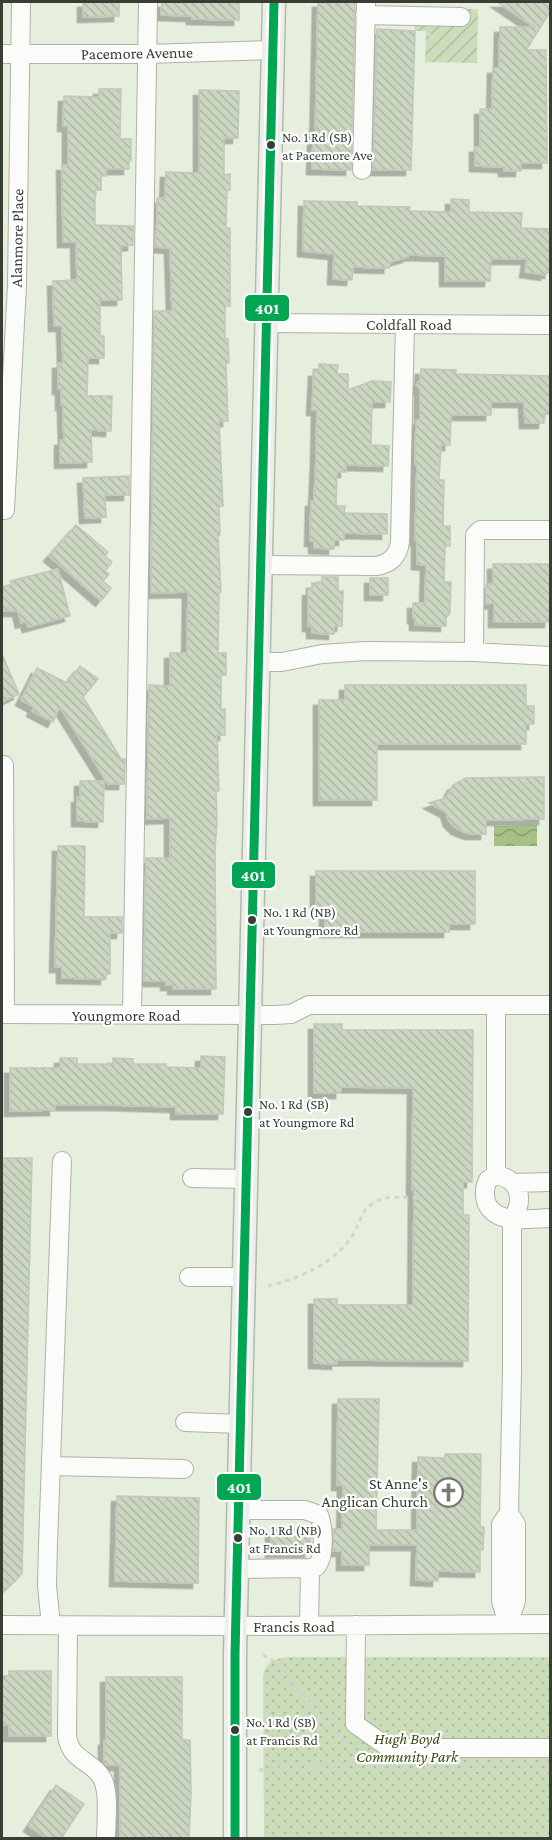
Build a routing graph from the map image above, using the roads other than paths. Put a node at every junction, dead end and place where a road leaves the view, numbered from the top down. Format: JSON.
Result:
{"nodes":[{"id":1,"x":21,"y":2,"type":"edge"},
{"id":2,"x":148,"y":2,"type":"edge"},
{"id":3,"x":274,"y":2,"type":"edge"},
{"id":4,"x":365,"y":8,"type":"edge"},
{"id":5,"x":460,"y":17,"type":"dead end"},
{"id":6,"x":273,"y":50,"type":"junction"},
{"id":7,"x":11,"y":54,"type":"edge"},
{"id":8,"x":147,"y":54,"type":"junction"},
{"id":9,"x":362,"y":170,"type":"dead end"},
{"id":10,"x":9,"y":285,"type":"edge"},
{"id":11,"x":267,"y":323,"type":"junction"},
{"id":12,"x":405,"y":324,"type":"junction"},
{"id":13,"x":550,"y":325,"type":"edge"},
{"id":14,"x":3,"y":510,"type":"edge"},
{"id":15,"x":550,"y":530,"type":"edge"},
{"id":16,"x":261,"y":565,"type":"junction"},
{"id":17,"x":474,"y":652,"type":"junction"},
{"id":18,"x":550,"y":656,"type":"edge"},
{"id":19,"x":259,"y":662,"type":"junction"},
{"id":20,"x":4,"y":765,"type":"dead end"},
{"id":21,"x":496,"y":1005,"type":"junction"},
{"id":22,"x":550,"y":1005,"type":"edge"},
{"id":23,"x":3,"y":1014,"type":"edge"},
{"id":24,"x":132,"y":1015,"type":"junction"},
{"id":25,"x":250,"y":1015,"type":"junction"},
{"id":26,"x":62,"y":1161,"type":"dead end"},
{"id":27,"x":496,"y":1176,"type":"junction"},
{"id":28,"x":192,"y":1178,"type":"dead end"},
{"id":29,"x":247,"y":1179,"type":"junction"},
{"id":30,"x":550,"y":1182,"type":"edge"},
{"id":31,"x":514,"y":1183,"type":"junction"},
{"id":32,"x":550,"y":1218,"type":"edge"},
{"id":33,"x":512,"y":1219,"type":"junction"},
{"id":34,"x":189,"y":1277,"type":"dead end"},
{"id":35,"x":244,"y":1277,"type":"junction"},
{"id":36,"x":185,"y":1422,"type":"dead end"},
{"id":37,"x":241,"y":1424,"type":"junction"},
{"id":38,"x":51,"y":1466,"type":"junction"},
{"id":39,"x":184,"y":1469,"type":"dead end"},
{"id":40,"x":239,"y":1510,"type":"junction"},
{"id":41,"x":310,"y":1568,"type":"junction"},
{"id":42,"x":237,"y":1569,"type":"junction"},
{"id":43,"x":508,"y":1624,"type":"junction"},
{"id":44,"x":550,"y":1624,"type":"edge"},
{"id":45,"x":2,"y":1625,"type":"edge"},
{"id":46,"x":59,"y":1625,"type":"junction"},
{"id":47,"x":356,"y":1625,"type":"junction"},
{"id":48,"x":236,"y":1626,"type":"junction"},
{"id":49,"x":309,"y":1626,"type":"junction"},
{"id":50,"x":550,"y":1748,"type":"edge"},
{"id":51,"x":106,"y":1839,"type":"edge"},
{"id":52,"x":235,"y":1839,"type":"edge"}],
"edges":[{"from":1,"to":7,"type":"street","name":"Alanmore Place"},
{"from":2,"to":8,"type":"street"},
{"from":3,"to":6,"type":"main road"},
{"from":4,"to":5,"type":"street"},
{"from":4,"to":9,"type":"street"},
{"from":6,"to":8,"type":"street","name":"Pacemore Avenue"},
{"from":6,"to":11,"type":"main road"},
{"from":7,"to":8,"type":"street","name":"Pacemore Avenue"},
{"from":7,"to":10,"type":"street","name":"Alanmore Place"},
{"from":8,"to":24,"type":"street"},
{"from":10,"to":14,"type":"street","name":"Alanmore Place"},
{"from":11,"to":12,"type":"street","name":"Coldfall Road"},
{"from":11,"to":16,"type":"main road"},
{"from":12,"to":13,"type":"street","name":"Coldfall Road"},
{"from":12,"to":16,"type":"street"},
{"from":15,"to":17,"type":"street"},
{"from":16,"to":19,"type":"main road"},
{"from":17,"to":18,"type":"street"},
{"from":17,"to":19,"type":"street"},
{"from":19,"to":25,"type":"main road"},
{"from":20,"to":23,"type":"street"},
{"from":21,"to":22,"type":"street","name":"Youngmore Road"},
{"from":21,"to":25,"type":"street","name":"Youngmore Road"},
{"from":21,"to":27,"type":"street"},
{"from":23,"to":24,"type":"street","name":"Youngmore Road"},
{"from":24,"to":25,"type":"street","name":"Youngmore Road"},
{"from":25,"to":29,"type":"main road"},
{"from":26,"to":38,"type":"street"},
{"from":27,"to":31,"type":"street"},
{"from":27,"to":33,"type":"street"},
{"from":28,"to":29,"type":"street"},
{"from":29,"to":35,"type":"main road"},
{"from":30,"to":31,"type":"street"},
{"from":31,"to":33,"type":"street"},
{"from":32,"to":33,"type":"street"},
{"from":33,"to":43,"type":"street"},
{"from":34,"to":35,"type":"street"},
{"from":35,"to":37,"type":"main road"},
{"from":36,"to":37,"type":"street"},
{"from":37,"to":40,"type":"main road"},
{"from":38,"to":39,"type":"street"},
{"from":38,"to":46,"type":"street"},
{"from":40,"to":41,"type":"street"},
{"from":40,"to":42,"type":"main road"},
{"from":41,"to":42,"type":"street"},
{"from":41,"to":49,"type":"street"},
{"from":42,"to":48,"type":"main road"},
{"from":43,"to":44,"type":"street","name":"Francis Road"},
{"from":43,"to":47,"type":"street","name":"Francis Road"},
{"from":45,"to":46,"type":"street","name":"Francis Road"},
{"from":46,"to":48,"type":"street","name":"Francis Road"},
{"from":46,"to":51,"type":"street"},
{"from":47,"to":49,"type":"street","name":"Francis Road"},
{"from":47,"to":50,"type":"street"},
{"from":48,"to":49,"type":"street","name":"Francis Road"},
{"from":48,"to":52,"type":"main road"}]}
